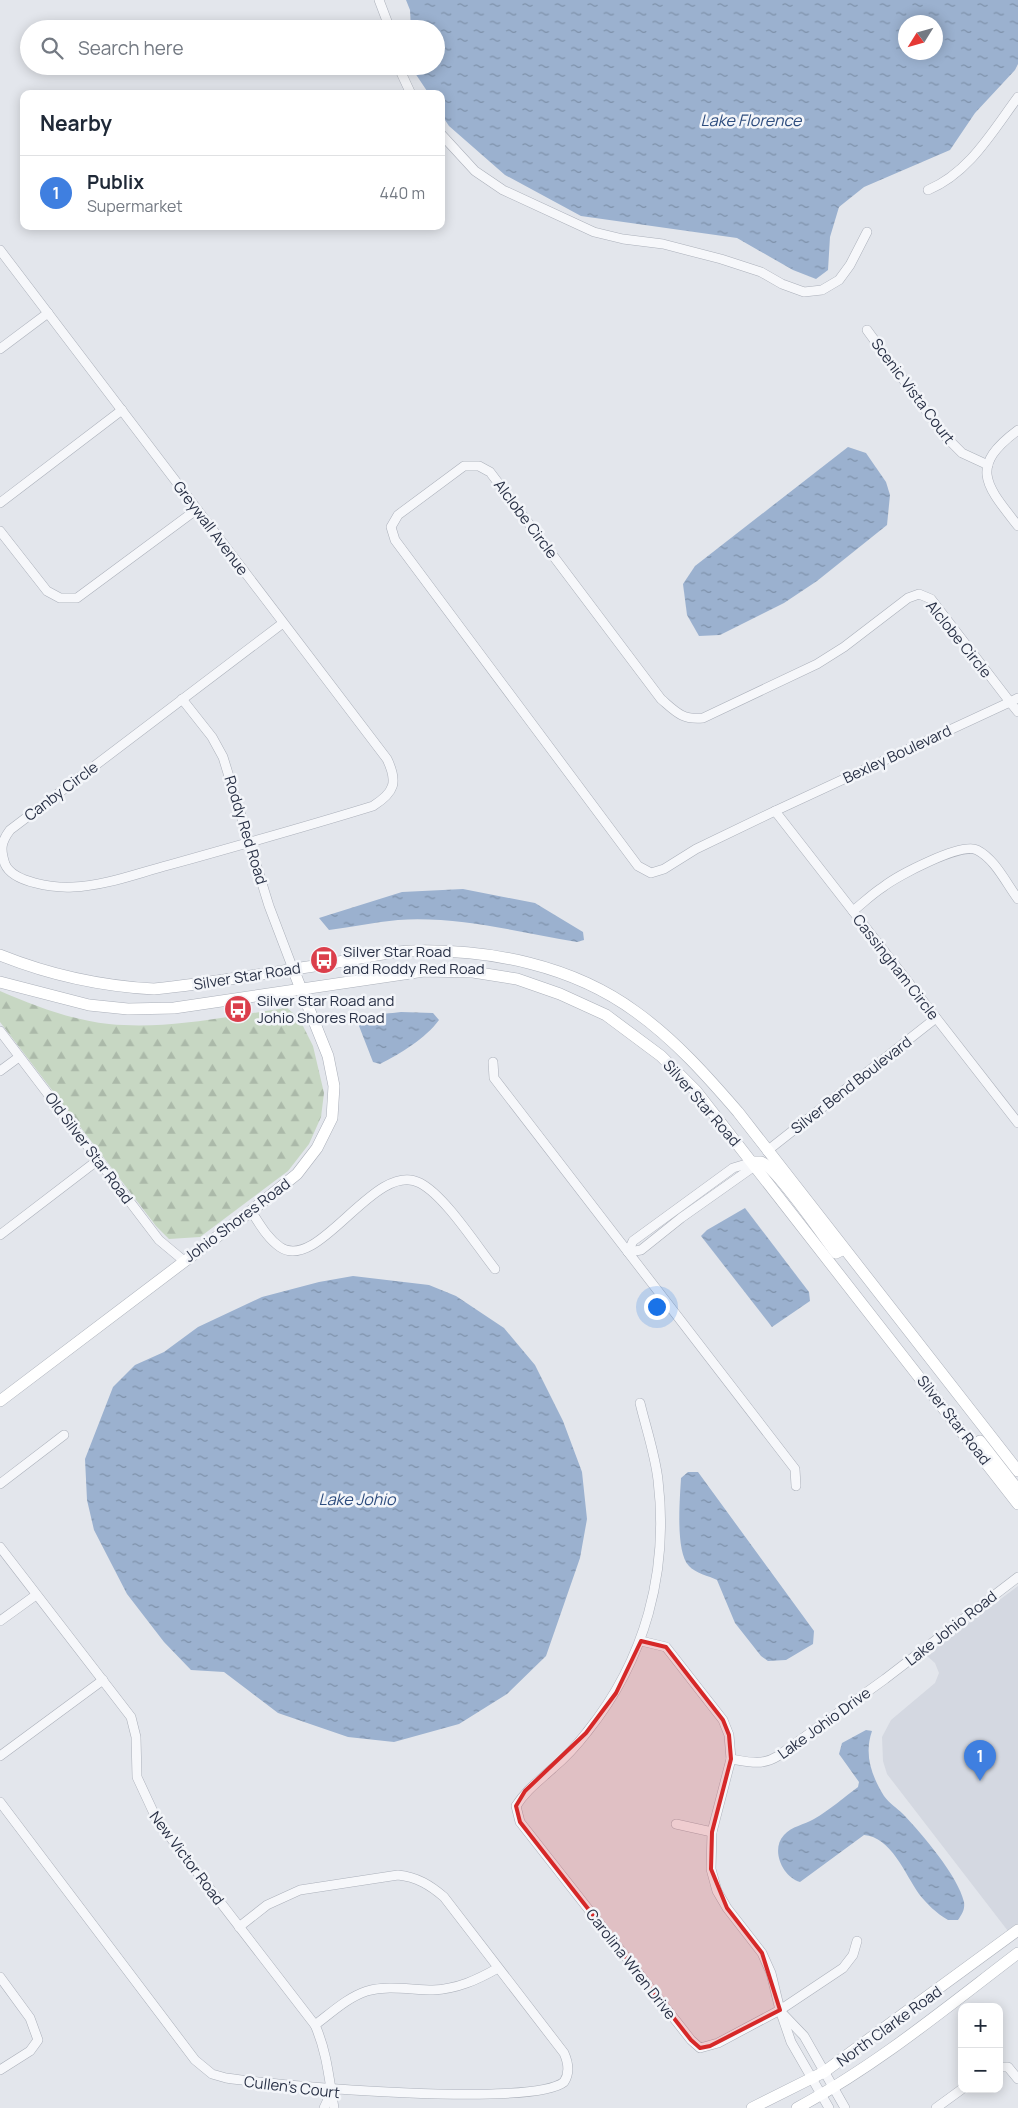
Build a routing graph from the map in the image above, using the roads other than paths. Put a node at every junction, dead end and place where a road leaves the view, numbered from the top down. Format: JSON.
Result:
{"nodes":[{"id":1,"x":379,"y":0,"type":"edge"},
{"id":2,"x":387,"y":20,"type":"edge"},
{"id":3,"x":402,"y":75,"type":"edge"},
{"id":4,"x":409,"y":90,"type":"edge"},
{"id":5,"x":1018,"y":97,"type":"edge"},
{"id":6,"x":445,"y":138,"type":"edge"},
{"id":7,"x":928,"y":190,"type":"dead end"},
{"id":8,"x":867,"y":232,"type":"dead end"},
{"id":9,"x":0,"y":250,"type":"edge"},
{"id":10,"x":48,"y":313,"type":"junction"},
{"id":11,"x":867,"y":330,"type":"dead end"},
{"id":12,"x":0,"y":349,"type":"edge"},
{"id":13,"x":122,"y":410,"type":"junction"},
{"id":14,"x":1018,"y":430,"type":"edge"},
{"id":15,"x":988,"y":465,"type":"junction"},
{"id":16,"x":0,"y":503,"type":"edge"},
{"id":17,"x":196,"y":510,"type":"junction"},
{"id":18,"x":1018,"y":526,"type":"edge"},
{"id":19,"x":0,"y":531,"type":"edge"},
{"id":20,"x":283,"y":623,"type":"junction"},
{"id":21,"x":182,"y":699,"type":"junction"},
{"id":22,"x":1014,"y":700,"type":"edge"},
{"id":23,"x":1018,"y":712,"type":"edge"},
{"id":24,"x":373,"y":806,"type":"joint"},
{"id":25,"x":775,"y":811,"type":"junction"},
{"id":26,"x":250,"y":843,"type":"junction"},
{"id":27,"x":1018,"y":899,"type":"edge"},
{"id":28,"x":853,"y":911,"type":"junction"},
{"id":29,"x":0,"y":955,"type":"edge"},
{"id":30,"x":293,"y":969,"type":"junction"},
{"id":31,"x":0,"y":982,"type":"edge"},
{"id":32,"x":302,"y":989,"type":"junction"},
{"id":33,"x":936,"y":1018,"type":"junction"},
{"id":34,"x":0,"y":1031,"type":"edge"},
{"id":35,"x":661,"y":1056,"type":"junction"},
{"id":36,"x":19,"y":1057,"type":"junction"},
{"id":37,"x":493,"y":1062,"type":"dead end"},
{"id":38,"x":0,"y":1071,"type":"edge"},
{"id":39,"x":1018,"y":1123,"type":"edge"},
{"id":40,"x":767,"y":1151,"type":"junction"},
{"id":41,"x":98,"y":1160,"type":"junction"},
{"id":42,"x":754,"y":1163,"type":"junction"},
{"id":43,"x":686,"y":1202,"type":"junction"},
{"id":44,"x":692,"y":1210,"type":"junction"},
{"id":45,"x":251,"y":1211,"type":"junction"},
{"id":46,"x":0,"y":1235,"type":"edge"},
{"id":47,"x":844,"y":1249,"type":"junction"},
{"id":48,"x":628,"y":1252,"type":"junction"},
{"id":49,"x":183,"y":1260,"type":"junction"},
{"id":50,"x":495,"y":1268,"type":"dead end"},
{"id":51,"x":0,"y":1400,"type":"edge"},
{"id":52,"x":640,"y":1403,"type":"dead end"},
{"id":53,"x":952,"y":1418,"type":"junction"},
{"id":54,"x":64,"y":1435,"type":"dead end"},
{"id":55,"x":1018,"y":1472,"type":"edge"},
{"id":56,"x":0,"y":1484,"type":"edge"},
{"id":57,"x":796,"y":1486,"type":"dead end"},
{"id":58,"x":1018,"y":1490,"type":"edge"},
{"id":59,"x":1018,"y":1504,"type":"edge"},
{"id":60,"x":0,"y":1547,"type":"edge"},
{"id":61,"x":1018,"y":1577,"type":"edge"},
{"id":62,"x":36,"y":1595,"type":"junction"},
{"id":63,"x":0,"y":1621,"type":"edge"},
{"id":64,"x":641,"y":1641,"type":"junction"},
{"id":65,"x":885,"y":1679,"type":"joint"},
{"id":66,"x":103,"y":1680,"type":"junction"},
{"id":67,"x":0,"y":1756,"type":"edge"},
{"id":68,"x":731,"y":1759,"type":"junction"},
{"id":69,"x":0,"y":1802,"type":"edge"},
{"id":70,"x":676,"y":1824,"type":"dead end"},
{"id":71,"x":712,"y":1832,"type":"junction"},
{"id":72,"x":239,"y":1926,"type":"junction"},
{"id":73,"x":1018,"y":1930,"type":"edge"},
{"id":74,"x":857,"y":1941,"type":"dead end"},
{"id":75,"x":1018,"y":1953,"type":"edge"},
{"id":76,"x":498,"y":1968,"type":"junction"},
{"id":77,"x":0,"y":1977,"type":"edge"},
{"id":78,"x":780,"y":2010,"type":"junction"},
{"id":79,"x":315,"y":2025,"type":"junction"},
{"id":80,"x":804,"y":2036,"type":"junction"},
{"id":81,"x":791,"y":2042,"type":"junction"},
{"id":82,"x":1003,"y":2067,"type":"edge"},
{"id":83,"x":0,"y":2070,"type":"edge"},
{"id":84,"x":824,"y":2072,"type":"junction"},
{"id":85,"x":812,"y":2079,"type":"junction"},
{"id":86,"x":1018,"y":2079,"type":"edge"},
{"id":87,"x":833,"y":2087,"type":"junction"},
{"id":88,"x":958,"y":2092,"type":"edge"},
{"id":89,"x":331,"y":2093,"type":"junction"},
{"id":90,"x":821,"y":2095,"type":"junction"},
{"id":91,"x":324,"y":2108,"type":"edge"},
{"id":92,"x":334,"y":2108,"type":"edge"},
{"id":93,"x":752,"y":2108,"type":"edge"},
{"id":94,"x":797,"y":2108,"type":"edge"},
{"id":95,"x":829,"y":2108,"type":"edge"},
{"id":96,"x":845,"y":2108,"type":"edge"},
{"id":97,"x":936,"y":2108,"type":"edge"}],
"edges":[{"from":1,"to":2,"type":"street"},
{"from":3,"to":4,"type":"street"},
{"from":5,"to":7,"type":"street"},
{"from":6,"to":8,"type":"street"},
{"from":9,"to":10,"type":"street","name":"Greywall Avenue"},
{"from":10,"to":12,"type":"street"},
{"from":10,"to":13,"type":"street","name":"Greywall Avenue"},
{"from":11,"to":15,"type":"street","name":"Scenic Vista Court"},
{"from":13,"to":16,"type":"street"},
{"from":13,"to":17,"type":"street","name":"Greywall Avenue"},
{"from":14,"to":15,"type":"street"},
{"from":15,"to":18,"type":"street"},
{"from":17,"to":19,"type":"street"},
{"from":17,"to":20,"type":"street","name":"Greywall Avenue"},
{"from":20,"to":21,"type":"street","name":"Canby Circle"},
{"from":20,"to":24,"type":"street","name":"Greywall Avenue"},
{"from":21,"to":26,"type":"street","name":"Roddy Red Road"},
{"from":21,"to":26,"type":"street","name":"Canby Circle"},
{"from":22,"to":23,"type":"street"},
{"from":22,"to":25,"type":"street","name":"Bexley Boulevard"},
{"from":22,"to":25,"type":"street","name":"Alclobe Circle"},
{"from":24,"to":26,"type":"street","name":"Canby Circle"},
{"from":25,"to":28,"type":"street","name":"Cassingham Circle"},
{"from":26,"to":30,"type":"street","name":"Roddy Red Road"},
{"from":27,"to":28,"type":"street"},
{"from":28,"to":33,"type":"street","name":"Cassingham Circle"},
{"from":29,"to":30,"type":"main road","name":"Silver Star Road"},
{"from":30,"to":32,"type":"main road","name":"Johio Shores Road"},
{"from":30,"to":40,"type":"main road","name":"Silver Star Road"},
{"from":31,"to":32,"type":"main road","name":"Silver Star Road"},
{"from":32,"to":35,"type":"main road","name":"Silver Star Road"},
{"from":32,"to":45,"type":"main road","name":"Johio Shores Road"},
{"from":33,"to":39,"type":"street","name":"Cassingham Circle"},
{"from":33,"to":40,"type":"street","name":"Silver Bend Boulevard"},
{"from":34,"to":36,"type":"street","name":"Old Silver Star Road"},
{"from":35,"to":40,"type":"main road"},
{"from":35,"to":42,"type":"main road","name":"Silver Star Road"},
{"from":36,"to":38,"type":"street"},
{"from":36,"to":41,"type":"street","name":"Old Silver Star Road"},
{"from":37,"to":48,"type":"street"},
{"from":40,"to":47,"type":"main road","name":"Silver Star Road"},
{"from":41,"to":46,"type":"street"},
{"from":41,"to":49,"type":"street","name":"Old Silver Star Road"},
{"from":42,"to":43,"type":"street"},
{"from":42,"to":44,"type":"street"},
{"from":42,"to":47,"type":"main road"},
{"from":42,"to":53,"type":"main road","name":"Silver Star Road"},
{"from":43,"to":44,"type":"street"},
{"from":43,"to":48,"type":"street"},
{"from":44,"to":48,"type":"street"},
{"from":45,"to":49,"type":"main road","name":"Johio Shores Road"},
{"from":45,"to":50,"type":"street"},
{"from":47,"to":55,"type":"main road","name":"Silver Star Road"},
{"from":48,"to":57,"type":"street"},
{"from":49,"to":51,"type":"main road","name":"Johio Shores Road"},
{"from":52,"to":64,"type":"street"},
{"from":53,"to":58,"type":"main road"},
{"from":53,"to":59,"type":"main road","name":"Silver Star Road"},
{"from":54,"to":56,"type":"street"},
{"from":60,"to":62,"type":"street","name":"New Victor Road"},
{"from":61,"to":65,"type":"street","name":"Lake Johio Road"},
{"from":62,"to":63,"type":"street"},
{"from":62,"to":66,"type":"street","name":"New Victor Road"},
{"from":64,"to":68,"type":"street"},
{"from":64,"to":78,"type":"street","name":"Carolina Wren Drive"},
{"from":65,"to":68,"type":"street","name":"Lake Johio Drive"},
{"from":66,"to":67,"type":"street"},
{"from":66,"to":72,"type":"street","name":"New Victor Road"},
{"from":68,"to":71,"type":"street"},
{"from":69,"to":89,"type":"street","name":"Cullen's Court"},
{"from":70,"to":71,"type":"street"},
{"from":71,"to":78,"type":"street"},
{"from":72,"to":76,"type":"street","name":"Cullen's Court"},
{"from":72,"to":79,"type":"street","name":"New Victor Road"},
{"from":73,"to":84,"type":"main road","name":"North Clarke Road"},
{"from":74,"to":78,"type":"street"},
{"from":75,"to":87,"type":"main road","name":"North Clarke Road"},
{"from":76,"to":79,"type":"street"},
{"from":76,"to":89,"type":"street","name":"Cullen's Court"},
{"from":77,"to":83,"type":"street"},
{"from":78,"to":80,"type":"street"},
{"from":78,"to":81,"type":"street"},
{"from":79,"to":89,"type":"street","name":"New Victor Road"},
{"from":80,"to":81,"type":"street"},
{"from":80,"to":84,"type":"street"},
{"from":81,"to":85,"type":"street"},
{"from":82,"to":86,"type":"street"},
{"from":84,"to":85,"type":"main road","name":"North Clarke Road"},
{"from":84,"to":87,"type":"street"},
{"from":85,"to":90,"type":"street"},
{"from":85,"to":93,"type":"main road","name":"North Clarke Road"},
{"from":87,"to":90,"type":"main road","name":"North Clarke Road"},
{"from":87,"to":96,"type":"street"},
{"from":88,"to":97,"type":"street"},
{"from":89,"to":91,"type":"street"},
{"from":89,"to":92,"type":"street","name":"New Victor Road"},
{"from":90,"to":94,"type":"main road","name":"North Clarke Road"},
{"from":90,"to":95,"type":"street"}]}
